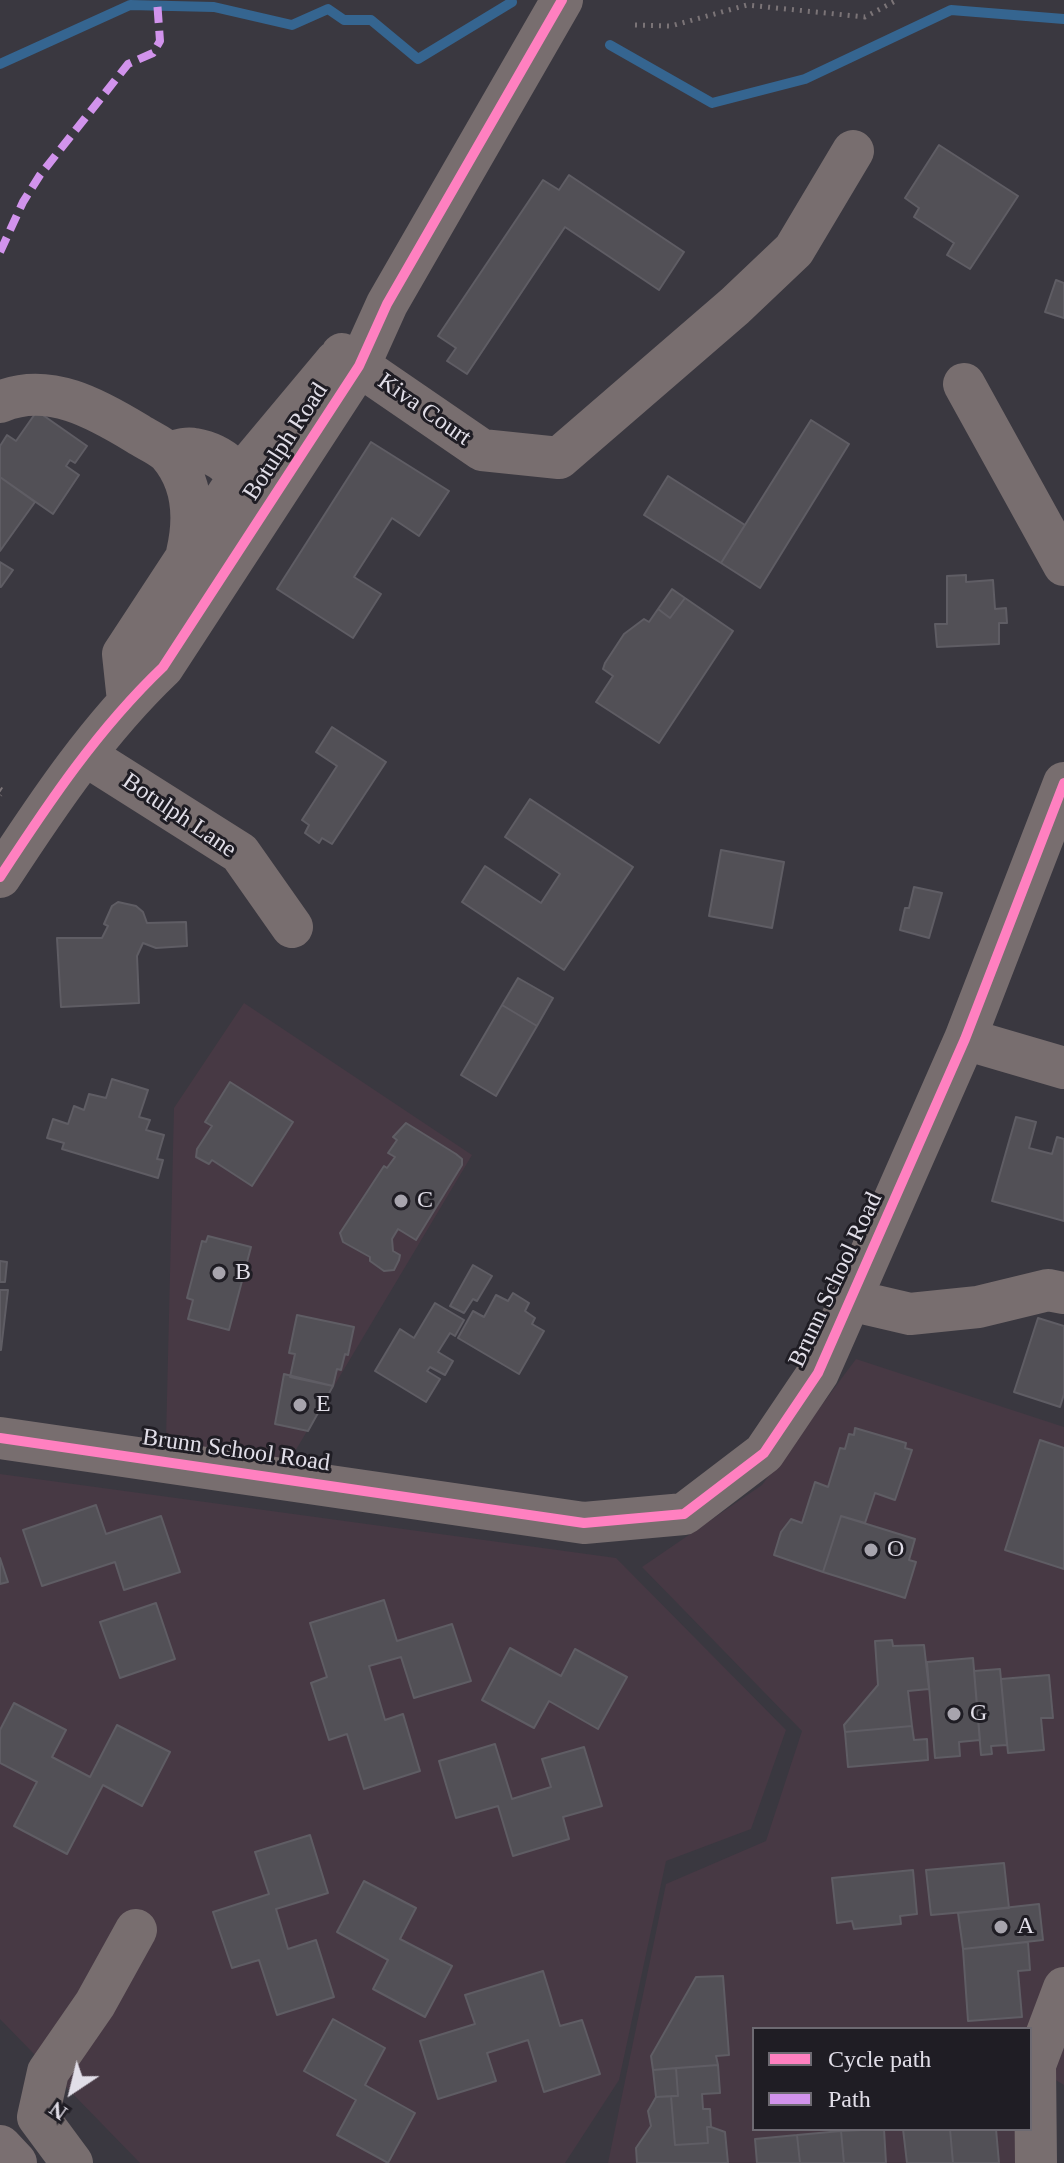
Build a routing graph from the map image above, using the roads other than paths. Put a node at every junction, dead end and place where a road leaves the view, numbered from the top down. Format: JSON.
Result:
{"nodes":[{"id":1,"x":562,"y":0,"type":"edge"},
{"id":2,"x":853,"y":151,"type":"dead end"},
{"id":3,"x":350,"y":360,"type":"junction"},
{"id":4,"x":964,"y":384,"type":"dead end"},
{"id":5,"x":0,"y":402,"type":"edge"},
{"id":6,"x":168,"y":453,"type":"junction"},
{"id":7,"x":239,"y":477,"type":"junction"},
{"id":8,"x":187,"y":555,"type":"junction"},
{"id":9,"x":1064,"y":565,"type":"edge"},
{"id":10,"x":163,"y":667,"type":"junction"},
{"id":11,"x":128,"y":701,"type":"junction"},
{"id":12,"x":85,"y":755,"type":"junction"},
{"id":13,"x":1064,"y":783,"type":"edge"},
{"id":14,"x":0,"y":877,"type":"edge"},
{"id":15,"x":292,"y":927,"type":"dead end"},
{"id":16,"x":965,"y":1039,"type":"junction"},
{"id":17,"x":1064,"y":1068,"type":"edge"},
{"id":18,"x":1064,"y":1293,"type":"edge"},
{"id":19,"x":850,"y":1300,"type":"junction"},
{"id":20,"x":0,"y":1438,"type":"edge"},
{"id":21,"x":136,"y":1930,"type":"dead end"},
{"id":22,"x":1064,"y":1988,"type":"edge"},
{"id":23,"x":0,"y":2147,"type":"edge"},
{"id":24,"x":15,"y":2163,"type":"edge"},
{"id":25,"x":72,"y":2163,"type":"edge"},
{"id":26,"x":1036,"y":2163,"type":"edge"}],
"edges":[{"from":1,"to":3,"type":"street","name":"Botulph Road"},
{"from":2,"to":3,"type":"street","name":"Kiva Court"},
{"from":3,"to":7,"type":"street","name":"Botulph Road"},
{"from":3,"to":10,"type":"street","name":"Botulph Road"},
{"from":4,"to":9,"type":"street"},
{"from":5,"to":6,"type":"street"},
{"from":6,"to":7,"type":"street"},
{"from":6,"to":8,"type":"street"},
{"from":7,"to":8,"type":"street","name":"Botulph Road"},
{"from":7,"to":10,"type":"street"},
{"from":8,"to":11,"type":"street","name":"Botulph Road"},
{"from":10,"to":11,"type":"street","name":"Botulph Road"},
{"from":11,"to":12,"type":"street","name":"Botulph Road"},
{"from":12,"to":14,"type":"street","name":"Botulph Road"},
{"from":12,"to":15,"type":"street","name":"Botulph Lane"},
{"from":13,"to":16,"type":"street","name":"Brunn School Road"},
{"from":16,"to":17,"type":"street"},
{"from":16,"to":19,"type":"street","name":"Brunn School Road"},
{"from":18,"to":19,"type":"street"},
{"from":19,"to":20,"type":"street","name":"Brunn School Road"},
{"from":21,"to":25,"type":"street"},
{"from":22,"to":26,"type":"street"},
{"from":23,"to":24,"type":"main road"}]}
